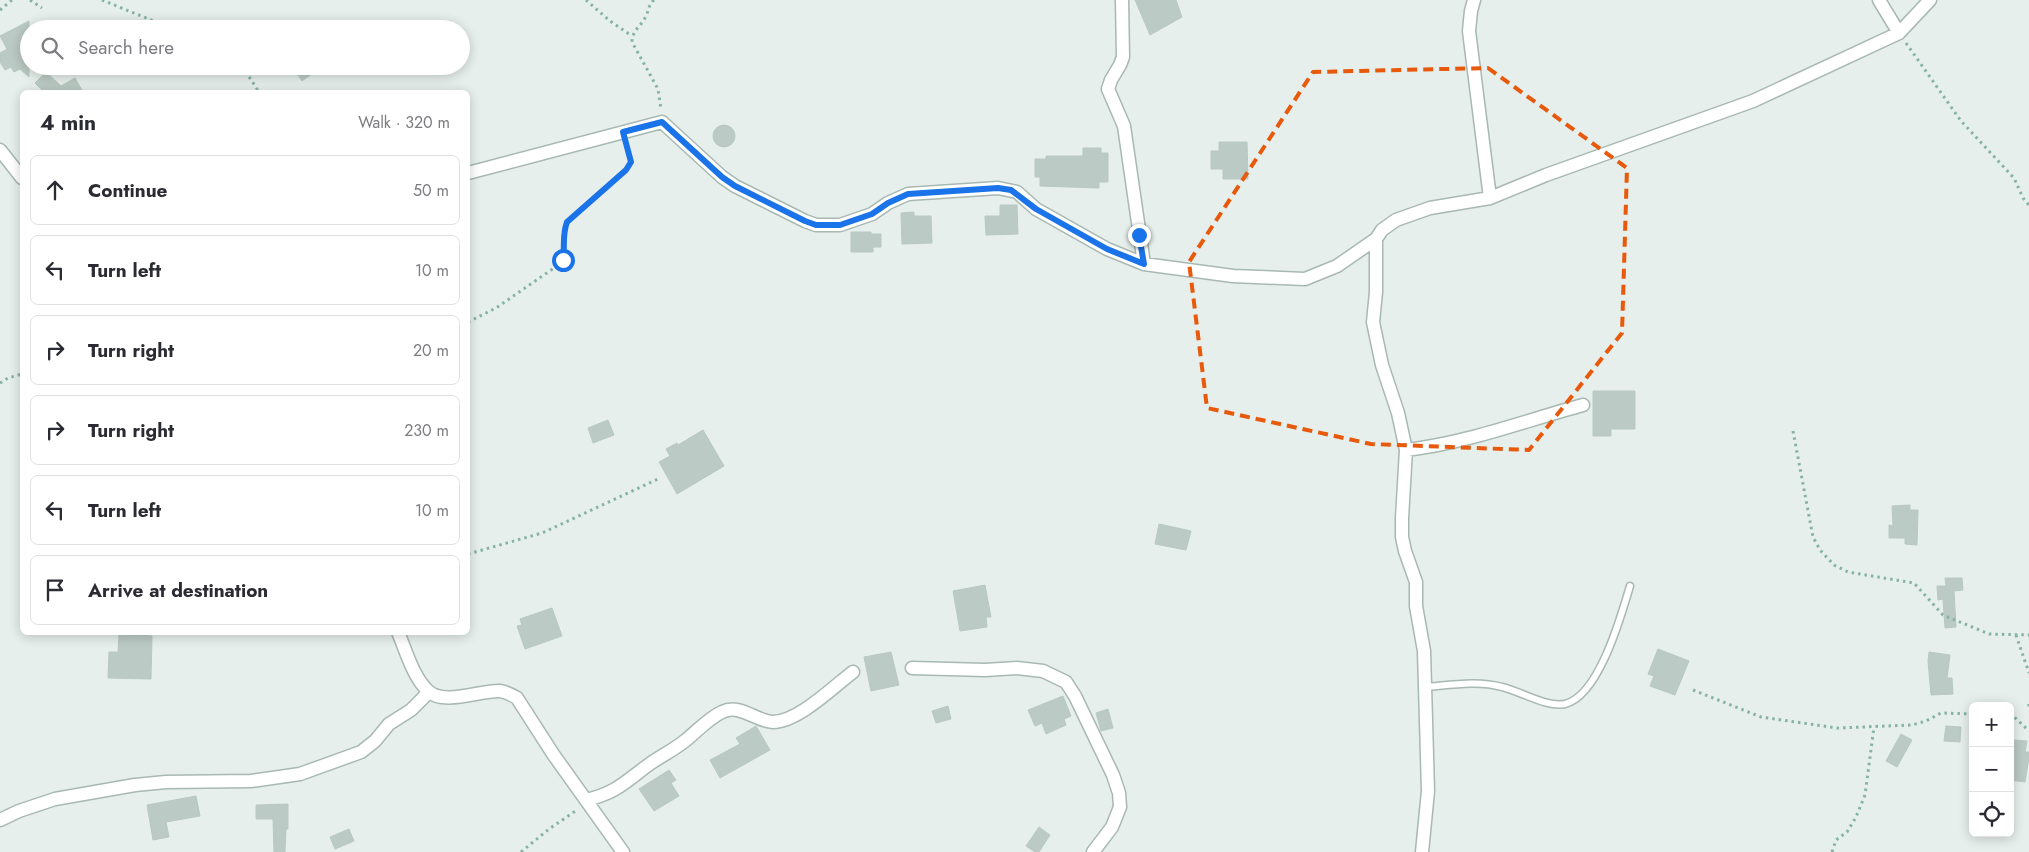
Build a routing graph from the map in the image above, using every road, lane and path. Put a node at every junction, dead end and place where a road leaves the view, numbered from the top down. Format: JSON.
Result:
{"nodes":[{"id":1,"x":12,"y":0,"type":"edge"},
{"id":2,"x":30,"y":0,"type":"edge"},
{"id":3,"x":102,"y":0,"type":"edge"},
{"id":4,"x":586,"y":0,"type":"edge"},
{"id":5,"x":654,"y":0,"type":"edge"},
{"id":6,"x":1122,"y":0,"type":"edge"},
{"id":7,"x":1474,"y":0,"type":"edge"},
{"id":8,"x":1880,"y":0,"type":"edge"},
{"id":9,"x":1930,"y":0,"type":"edge"},
{"id":10,"x":42,"y":8,"type":"dead end"},
{"id":11,"x":0,"y":10,"type":"edge"},
{"id":12,"x":151,"y":20,"type":"edge"},
{"id":13,"x":1900,"y":33,"type":"junction"},
{"id":14,"x":632,"y":36,"type":"junction"},
{"id":15,"x":248,"y":75,"type":"edge"},
{"id":16,"x":258,"y":90,"type":"edge"},
{"id":17,"x":662,"y":122,"type":"junction"},
{"id":18,"x":623,"y":132,"type":"junction"},
{"id":19,"x":0,"y":150,"type":"edge"},
{"id":20,"x":470,"y":172,"type":"edge"},
{"id":21,"x":20,"y":175,"type":"edge"},
{"id":22,"x":1490,"y":198,"type":"junction"},
{"id":23,"x":2029,"y":205,"type":"edge"},
{"id":24,"x":1376,"y":239,"type":"junction"},
{"id":25,"x":1144,"y":264,"type":"junction"},
{"id":26,"x":470,"y":321,"type":"edge"},
{"id":27,"x":20,"y":375,"type":"edge"},
{"id":28,"x":0,"y":383,"type":"edge"},
{"id":29,"x":1583,"y":406,"type":"dead end"},
{"id":30,"x":1793,"y":431,"type":"dead end"},
{"id":31,"x":1406,"y":450,"type":"junction"},
{"id":32,"x":658,"y":479,"type":"dead end"},
{"id":33,"x":470,"y":553,"type":"edge"},
{"id":34,"x":1630,"y":586,"type":"dead end"},
{"id":35,"x":399,"y":635,"type":"edge"},
{"id":36,"x":2016,"y":635,"type":"junction"},
{"id":37,"x":2029,"y":635,"type":"edge"},
{"id":38,"x":912,"y":668,"type":"dead end"},
{"id":39,"x":853,"y":672,"type":"dead end"},
{"id":40,"x":2029,"y":673,"type":"edge"},
{"id":41,"x":1426,"y":687,"type":"junction"},
{"id":42,"x":1693,"y":690,"type":"dead end"},
{"id":43,"x":429,"y":692,"type":"junction"},
{"id":44,"x":1969,"y":714,"type":"edge"},
{"id":45,"x":2014,"y":718,"type":"edge"},
{"id":46,"x":1874,"y":726,"type":"junction"},
{"id":47,"x":2029,"y":731,"type":"edge"},
{"id":48,"x":587,"y":802,"type":"junction"},
{"id":49,"x":0,"y":820,"type":"edge"},
{"id":50,"x":521,"y":852,"type":"edge"},
{"id":51,"x":623,"y":852,"type":"edge"},
{"id":52,"x":1093,"y":852,"type":"edge"},
{"id":53,"x":1422,"y":852,"type":"edge"},
{"id":54,"x":1832,"y":852,"type":"edge"}],
"edges":[{"from":1,"to":11,"type":"path"},
{"from":2,"to":10,"type":"path"},
{"from":3,"to":12,"type":"path"},
{"from":4,"to":14,"type":"path"},
{"from":5,"to":14,"type":"path"},
{"from":6,"to":25,"type":"street"},
{"from":7,"to":22,"type":"street"},
{"from":8,"to":13,"type":"street"},
{"from":9,"to":13,"type":"street"},
{"from":13,"to":22,"type":"street"},
{"from":13,"to":23,"type":"path"},
{"from":14,"to":17,"type":"path"},
{"from":15,"to":16,"type":"path"},
{"from":17,"to":18,"type":"street"},
{"from":17,"to":25,"type":"street"},
{"from":18,"to":20,"type":"street"},
{"from":18,"to":26,"type":"path"},
{"from":19,"to":21,"type":"street"},
{"from":22,"to":24,"type":"street"},
{"from":24,"to":25,"type":"street"},
{"from":24,"to":31,"type":"street"},
{"from":27,"to":28,"type":"path"},
{"from":29,"to":31,"type":"street"},
{"from":30,"to":36,"type":"path"},
{"from":31,"to":41,"type":"street"},
{"from":32,"to":33,"type":"path"},
{"from":34,"to":41,"type":"lane"},
{"from":35,"to":43,"type":"street"},
{"from":36,"to":37,"type":"path"},
{"from":36,"to":40,"type":"path"},
{"from":38,"to":52,"type":"street"},
{"from":39,"to":48,"type":"street"},
{"from":41,"to":53,"type":"street"},
{"from":42,"to":46,"type":"path"},
{"from":43,"to":48,"type":"street"},
{"from":43,"to":49,"type":"street"},
{"from":44,"to":46,"type":"path"},
{"from":45,"to":47,"type":"path"},
{"from":46,"to":54,"type":"path"},
{"from":48,"to":50,"type":"path"},
{"from":48,"to":51,"type":"street"}]}
